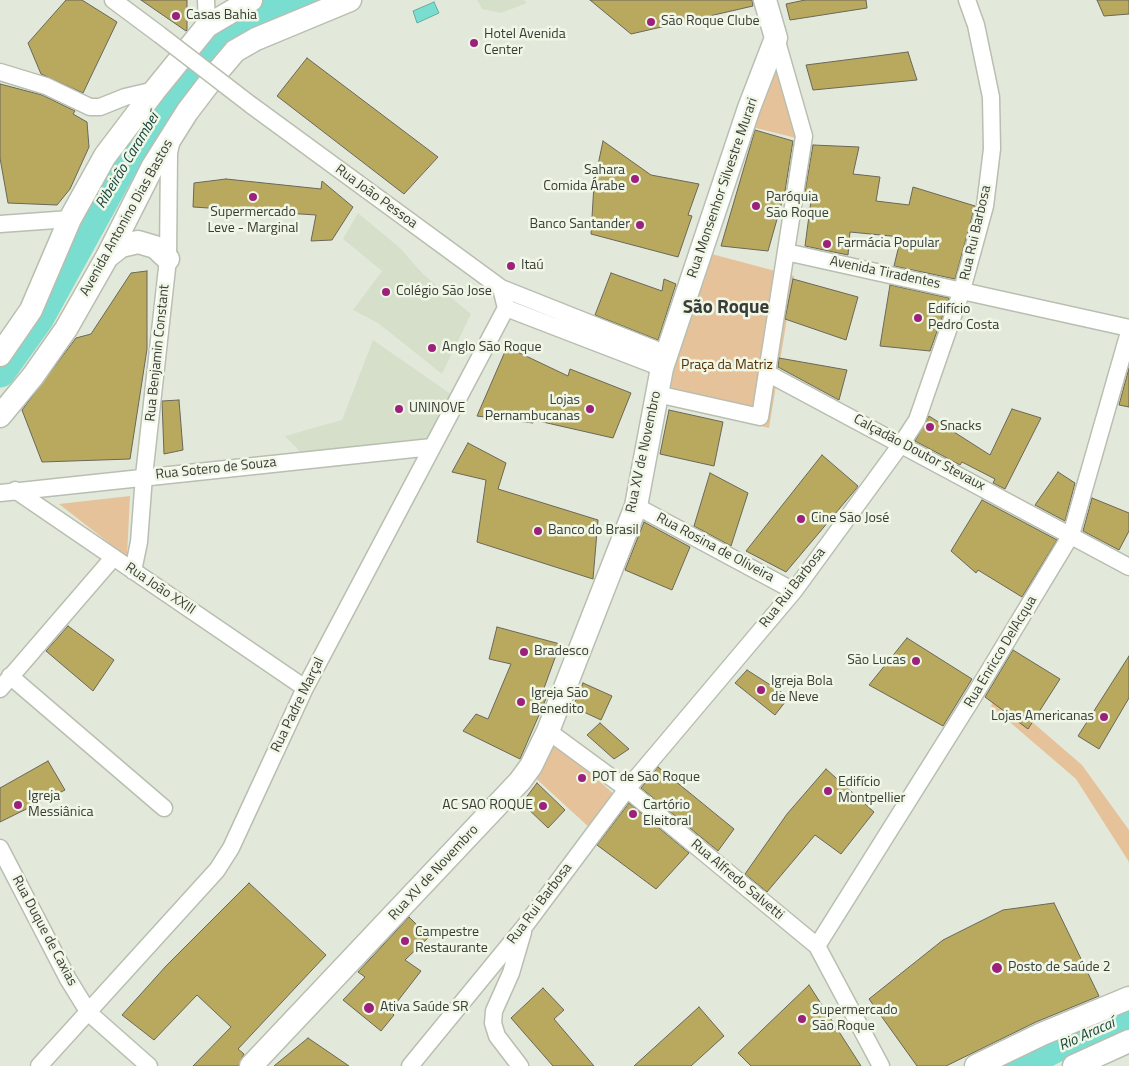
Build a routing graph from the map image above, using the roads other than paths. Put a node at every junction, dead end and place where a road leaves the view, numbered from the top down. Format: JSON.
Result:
{"nodes":[{"id":1,"x":113,"y":0,"type":"edge"},
{"id":2,"x":206,"y":0,"type":"edge"},
{"id":3,"x":251,"y":0,"type":"edge"},
{"id":4,"x":350,"y":0,"type":"edge"},
{"id":5,"x":765,"y":0,"type":"edge"},
{"id":6,"x":968,"y":0,"type":"edge"},
{"id":7,"x":207,"y":26,"type":"junction"},
{"id":8,"x":776,"y":38,"type":"junction"},
{"id":9,"x":0,"y":72,"type":"edge"},
{"id":10,"x":154,"y":90,"type":"junction"},
{"id":11,"x":173,"y":134,"type":"junction"},
{"id":12,"x":70,"y":219,"type":"junction"},
{"id":13,"x":0,"y":224,"type":"edge"},
{"id":14,"x":786,"y":252,"type":"junction"},
{"id":15,"x":107,"y":257,"type":"junction"},
{"id":16,"x":168,"y":259,"type":"junction"},
{"id":17,"x":501,"y":288,"type":"junction"},
{"id":18,"x":962,"y":290,"type":"junction"},
{"id":19,"x":506,"y":308,"type":"junction"},
{"id":20,"x":1129,"y":328,"type":"edge"},
{"id":21,"x":1129,"y":332,"type":"edge"},
{"id":22,"x":0,"y":356,"type":"edge"},
{"id":23,"x":665,"y":361,"type":"junction"},
{"id":24,"x":767,"y":373,"type":"junction"},
{"id":25,"x":657,"y":394,"type":"junction"},
{"id":26,"x":0,"y":416,"type":"edge"},
{"id":27,"x":902,"y":443,"type":"junction"},
{"id":28,"x":432,"y":447,"type":"junction"},
{"id":29,"x":144,"y":476,"type":"junction"},
{"id":30,"x":8,"y":491,"type":"edge"},
{"id":31,"x":636,"y":506,"type":"junction"},
{"id":32,"x":1071,"y":535,"type":"junction"},
{"id":33,"x":112,"y":558,"type":"junction"},
{"id":34,"x":1129,"y":567,"type":"edge"},
{"id":35,"x":133,"y":571,"type":"junction"},
{"id":36,"x":794,"y":591,"type":"junction"},
{"id":37,"x":5,"y":682,"type":"edge"},
{"id":38,"x":305,"y":688,"type":"junction"},
{"id":39,"x":548,"y":732,"type":"junction"},
{"id":40,"x":627,"y":789,"type":"junction"},
{"id":41,"x":164,"y":808,"type":"dead end"},
{"id":42,"x":0,"y":848,"type":"edge"},
{"id":43,"x":524,"y":928,"type":"junction"},
{"id":44,"x":817,"y":946,"type":"junction"},
{"id":45,"x":1129,"y":998,"type":"edge"},
{"id":46,"x":90,"y":1013,"type":"junction"},
{"id":47,"x":1129,"y":1041,"type":"edge"},
{"id":48,"x":39,"y":1066,"type":"edge"},
{"id":49,"x":149,"y":1066,"type":"edge"},
{"id":50,"x":251,"y":1066,"type":"edge"},
{"id":51,"x":410,"y":1066,"type":"edge"},
{"id":52,"x":520,"y":1066,"type":"edge"},
{"id":53,"x":881,"y":1066,"type":"edge"},
{"id":54,"x":976,"y":1066,"type":"edge"},
{"id":55,"x":1074,"y":1066,"type":"edge"}],
"edges":[{"from":1,"to":17,"type":"street","name":"Rua João Pessoa","bridge":true},
{"from":2,"to":7,"type":"street"},
{"from":3,"to":7,"type":"main road"},
{"from":4,"to":11,"type":"main road","name":"Avenida Antonino Dias Bastos"},
{"from":5,"to":8,"type":"main road"},
{"from":6,"to":18,"type":"street","name":"Rua Rui Barbosa"},
{"from":7,"to":10,"type":"main road"},
{"from":8,"to":14,"type":"street"},
{"from":8,"to":23,"type":"main road","name":"Rua Monsenhor Silvestre Murari"},
{"from":9,"to":10,"type":"street"},
{"from":10,"to":12,"type":"main road"},
{"from":11,"to":15,"type":"main road","name":"Avenida Antonino Dias Bastos"},
{"from":11,"to":16,"type":"street","name":"Rua Benjamin Constant"},
{"from":12,"to":13,"type":"street"},
{"from":12,"to":22,"type":"main road"},
{"from":14,"to":18,"type":"street","name":"Avenida Tiradentes"},
{"from":14,"to":24,"type":"street"},
{"from":15,"to":16,"type":"main road"},
{"from":15,"to":26,"type":"main road","name":"Avenida Antonino Dias Bastos"},
{"from":16,"to":29,"type":"street","name":"Rua Benjamin Constant"},
{"from":17,"to":19,"type":"street"},
{"from":17,"to":23,"type":"street","name":"Rua João Pessoa"},
{"from":18,"to":20,"type":"street","name":"Avenida Tiradentes"},
{"from":18,"to":27,"type":"street","name":"Rua Rui Barbosa"},
{"from":19,"to":23,"type":"street"},
{"from":19,"to":28,"type":"street","name":"Rua Padre Marçal"},
{"from":21,"to":32,"type":"street","name":"Rua Enricco DelAcqua"},
{"from":23,"to":25,"type":"main road","name":"Rua XV de Novembro"},
{"from":24,"to":25,"type":"street"},
{"from":24,"to":27,"type":"street","name":"Calçadão Doutor Stevaux"},
{"from":25,"to":31,"type":"main road","name":"Rua XV de Novembro"},
{"from":27,"to":32,"type":"street","name":"Calçadão Doutor Stevaux"},
{"from":27,"to":36,"type":"street","name":"Rua Rui Barbosa"},
{"from":28,"to":29,"type":"street","name":"Rua Sotero de Souza"},
{"from":28,"to":38,"type":"street","name":"Rua Padre Marçal"},
{"from":29,"to":30,"type":"street","name":"Rua Sotero de Souza"},
{"from":29,"to":35,"type":"street","name":"Rua Benjamin Constant"},
{"from":30,"to":33,"type":"street","name":"Rua João XXIII"},
{"from":31,"to":36,"type":"street","name":"Rua Rosina de Oliveira"},
{"from":31,"to":39,"type":"main road","name":"Rua XV de Novembro"},
{"from":32,"to":34,"type":"street","name":"Calçadão Doutor Stevaux"},
{"from":32,"to":44,"type":"street","name":"Rua Enricco DelAcqua"},
{"from":33,"to":35,"type":"street","name":"Rua João XXIII"},
{"from":33,"to":37,"type":"street"},
{"from":35,"to":38,"type":"street","name":"Rua João XXIII"},
{"from":36,"to":40,"type":"street","name":"Rua Rui Barbosa"},
{"from":37,"to":41,"type":"street"},
{"from":38,"to":46,"type":"street","name":"Rua Padre Marçal"},
{"from":39,"to":40,"type":"street","name":"Rua Alfredo Salvetti"},
{"from":39,"to":50,"type":"main road","name":"Rua XV de Novembro"},
{"from":40,"to":43,"type":"street","name":"Rua Rui Barbosa"},
{"from":40,"to":44,"type":"street","name":"Rua Alfredo Salvetti"},
{"from":42,"to":46,"type":"street","name":"Rua Duque de Caxias"},
{"from":43,"to":51,"type":"street","name":"Rua Rui Barbosa"},
{"from":43,"to":52,"type":"street"},
{"from":44,"to":53,"type":"street","name":"Rua Alfredo Salvetti"},
{"from":45,"to":54,"type":"main road"},
{"from":46,"to":48,"type":"street","name":"Rua Padre Marçal"},
{"from":46,"to":49,"type":"street","name":"Rua Duque de Caxias"},
{"from":47,"to":55,"type":"main road"}]}
